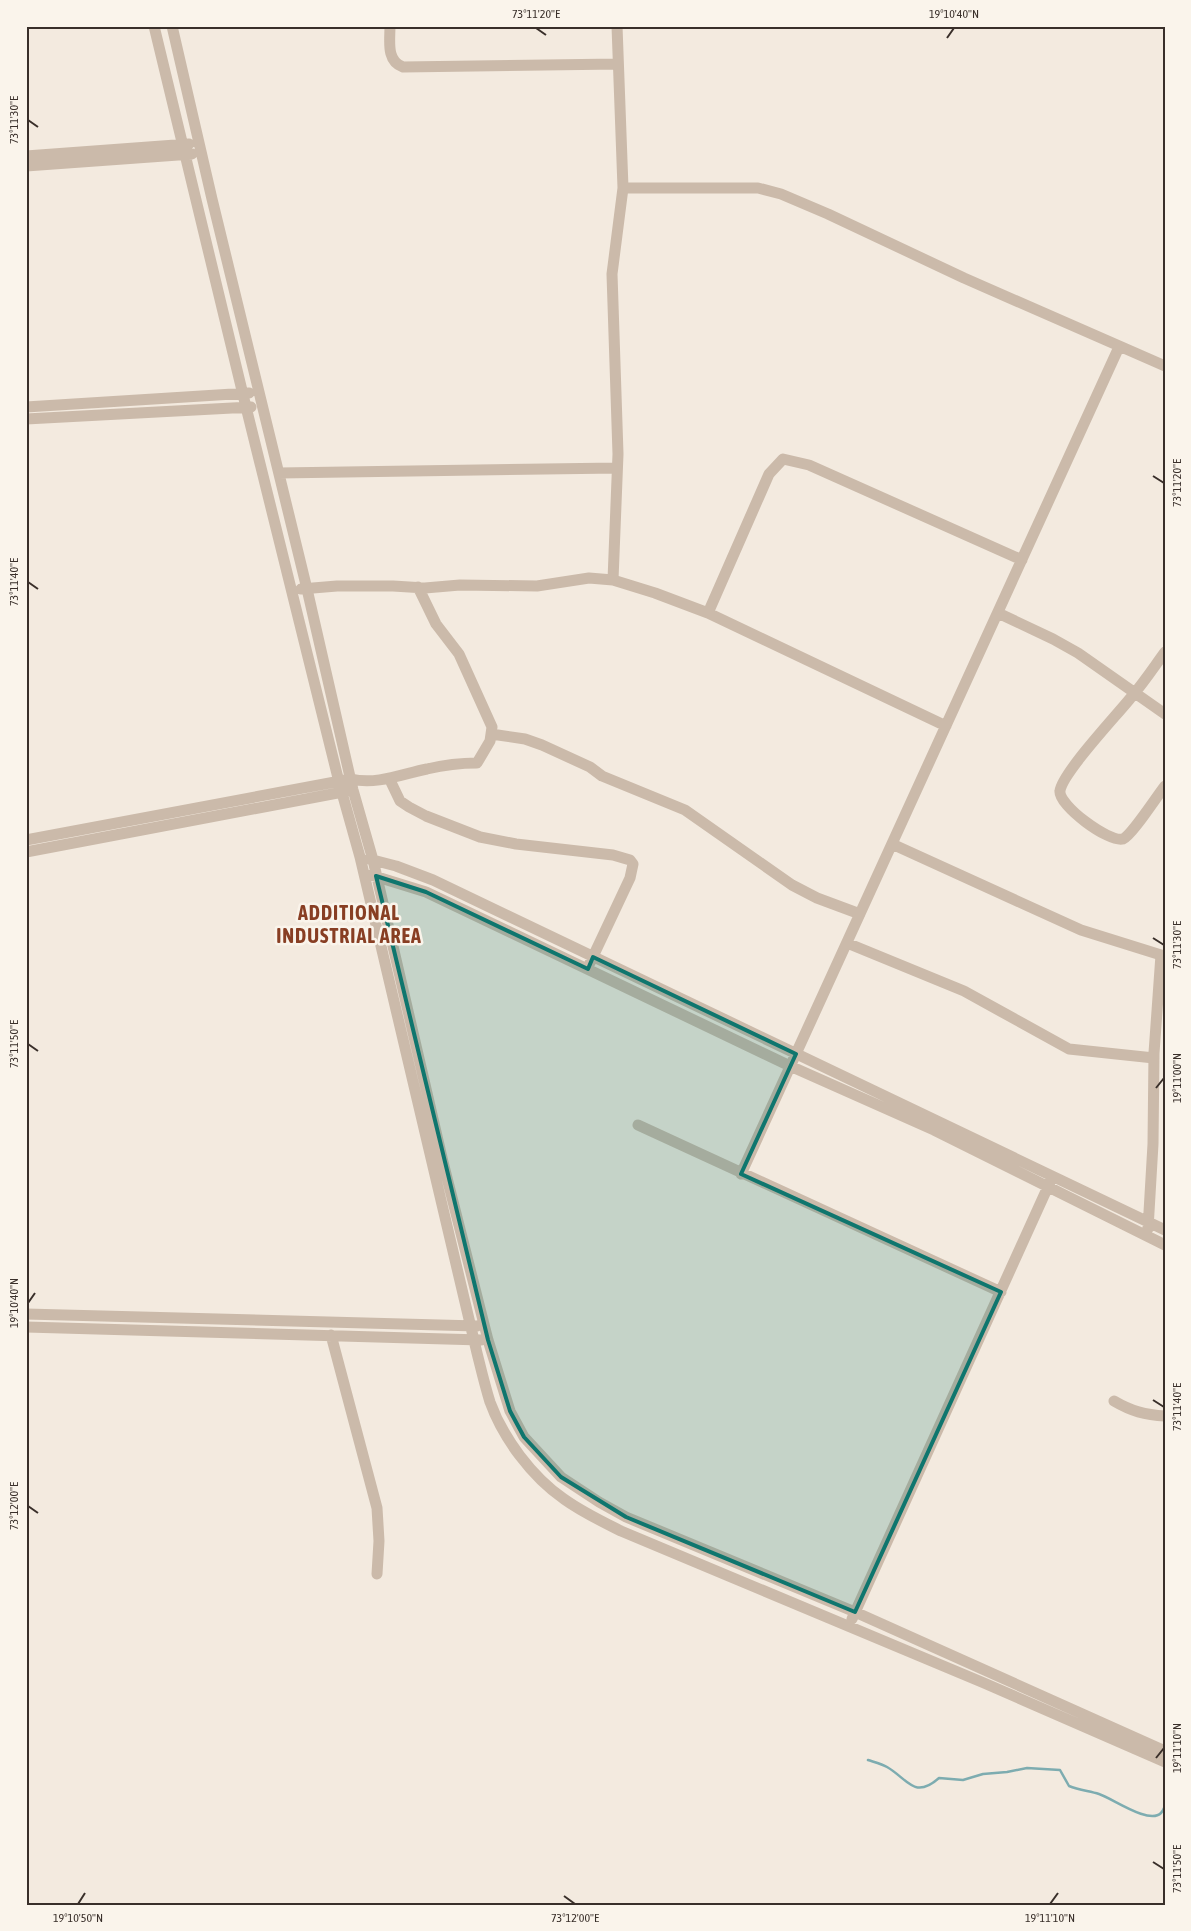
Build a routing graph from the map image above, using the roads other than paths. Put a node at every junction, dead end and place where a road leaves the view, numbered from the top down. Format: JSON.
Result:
{"nodes":[{"id":1,"x":154,"y":26,"type":"edge"},
{"id":2,"x":172,"y":26,"type":"edge"},
{"id":3,"x":390,"y":26,"type":"edge"},
{"id":4,"x":617,"y":26,"type":"edge"},
{"id":5,"x":618,"y":64,"type":"junction"},
{"id":6,"x":200,"y":148,"type":"junction"},
{"id":7,"x":184,"y":149,"type":"junction"},
{"id":8,"x":26,"y":156,"type":"edge"},
{"id":9,"x":26,"y":166,"type":"edge"},
{"id":10,"x":623,"y":188,"type":"junction"},
{"id":11,"x":1119,"y":347,"type":"junction"},
{"id":12,"x":1165,"y":366,"type":"edge"},
{"id":13,"x":260,"y":392,"type":"junction"},
{"id":14,"x":243,"y":393,"type":"junction"},
{"id":15,"x":263,"y":406,"type":"junction"},
{"id":16,"x":26,"y":407,"type":"edge"},
{"id":17,"x":246,"y":407,"type":"junction"},
{"id":18,"x":26,"y":419,"type":"edge"},
{"id":19,"x":617,"y":468,"type":"junction"},
{"id":20,"x":279,"y":473,"type":"junction"},
{"id":21,"x":1022,"y":560,"type":"junction"},
{"id":22,"x":614,"y":580,"type":"junction"},
{"id":23,"x":418,"y":588,"type":"junction"},
{"id":24,"x":307,"y":589,"type":"junction"},
{"id":25,"x":292,"y":590,"type":"junction"},
{"id":26,"x":708,"y":613,"type":"junction"},
{"id":27,"x":998,"y":613,"type":"junction"},
{"id":28,"x":1165,"y":652,"type":"edge"},
{"id":29,"x":1135,"y":693,"type":"junction"},
{"id":30,"x":1165,"y":714,"type":"edge"},
{"id":31,"x":946,"y":726,"type":"junction"},
{"id":32,"x":491,"y":734,"type":"junction"},
{"id":33,"x":389,"y":778,"type":"junction"},
{"id":34,"x":352,"y":785,"type":"junction"},
{"id":35,"x":1165,"y":786,"type":"edge"},
{"id":36,"x":340,"y":787,"type":"junction"},
{"id":37,"x":26,"y":840,"type":"edge"},
{"id":38,"x":892,"y":844,"type":"junction"},
{"id":39,"x":26,"y":852,"type":"edge"},
{"id":40,"x":360,"y":857,"type":"junction"},
{"id":41,"x":373,"y":860,"type":"junction"},
{"id":42,"x":363,"y":874,"type":"junction"},
{"id":43,"x":376,"y":876,"type":"junction"},
{"id":44,"x":860,"y":914,"type":"junction"},
{"id":45,"x":847,"y":943,"type":"junction"},
{"id":46,"x":1163,"y":956,"type":"edge"},
{"id":47,"x":593,"y":957,"type":"junction"},
{"id":48,"x":588,"y":969,"type":"junction"},
{"id":49,"x":796,"y":1054,"type":"junction"},
{"id":50,"x":1154,"y":1058,"type":"junction"},
{"id":51,"x":790,"y":1066,"type":"junction"},
{"id":52,"x":1159,"y":1124,"type":"edge"},
{"id":53,"x":638,"y":1125,"type":"dead end"},
{"id":54,"x":741,"y":1174,"type":"junction"},
{"id":55,"x":1050,"y":1182,"type":"junction"},
{"id":56,"x":1149,"y":1223,"type":"junction"},
{"id":57,"x":1165,"y":1230,"type":"edge"},
{"id":58,"x":1146,"y":1235,"type":"junction"},
{"id":59,"x":1165,"y":1245,"type":"edge"},
{"id":60,"x":1001,"y":1292,"type":"junction"},
{"id":61,"x":26,"y":1314,"type":"edge"},
{"id":62,"x":471,"y":1326,"type":"junction"},
{"id":63,"x":484,"y":1326,"type":"junction"},
{"id":64,"x":26,"y":1327,"type":"edge"},
{"id":65,"x":331,"y":1335,"type":"junction"},
{"id":66,"x":474,"y":1340,"type":"junction"},
{"id":67,"x":488,"y":1340,"type":"junction"},
{"id":68,"x":1114,"y":1401,"type":"dead end"},
{"id":69,"x":1165,"y":1416,"type":"edge"},
{"id":70,"x":377,"y":1574,"type":"dead end"},
{"id":71,"x":855,"y":1612,"type":"junction"},
{"id":72,"x":850,"y":1626,"type":"junction"},
{"id":73,"x":1165,"y":1751,"type":"edge"},
{"id":74,"x":1165,"y":1762,"type":"edge"}],
"edges":[{"from":1,"to":7,"type":"street"},
{"from":2,"to":6,"type":"street"},
{"from":3,"to":5,"type":"street"},
{"from":4,"to":5,"type":"street"},
{"from":5,"to":10,"type":"street"},
{"from":6,"to":7,"type":"street"},
{"from":6,"to":13,"type":"street"},
{"from":7,"to":8,"type":"street"},
{"from":7,"to":9,"type":"street"},
{"from":7,"to":14,"type":"street"},
{"from":10,"to":11,"type":"street"},
{"from":10,"to":19,"type":"street"},
{"from":11,"to":12,"type":"street"},
{"from":11,"to":21,"type":"street"},
{"from":13,"to":14,"type":"street"},
{"from":13,"to":15,"type":"street"},
{"from":14,"to":16,"type":"street"},
{"from":14,"to":17,"type":"street"},
{"from":15,"to":17,"type":"street"},
{"from":15,"to":20,"type":"street"},
{"from":17,"to":18,"type":"street"},
{"from":17,"to":25,"type":"street"},
{"from":19,"to":20,"type":"street"},
{"from":19,"to":22,"type":"street"},
{"from":20,"to":24,"type":"street"},
{"from":21,"to":26,"type":"street"},
{"from":21,"to":27,"type":"street"},
{"from":22,"to":23,"type":"street"},
{"from":22,"to":26,"type":"street"},
{"from":23,"to":24,"type":"street"},
{"from":23,"to":32,"type":"street"},
{"from":24,"to":25,"type":"street"},
{"from":24,"to":34,"type":"street"},
{"from":25,"to":36,"type":"street"},
{"from":26,"to":31,"type":"street"},
{"from":27,"to":29,"type":"street"},
{"from":27,"to":31,"type":"street"},
{"from":28,"to":29,"type":"street"},
{"from":29,"to":30,"type":"street"},
{"from":29,"to":35,"type":"street"},
{"from":31,"to":38,"type":"street"},
{"from":32,"to":33,"type":"street"},
{"from":32,"to":44,"type":"street"},
{"from":33,"to":34,"type":"street"},
{"from":33,"to":47,"type":"street"},
{"from":34,"to":36,"type":"street"},
{"from":34,"to":41,"type":"street"},
{"from":36,"to":37,"type":"street"},
{"from":36,"to":39,"type":"street"},
{"from":36,"to":40,"type":"street"},
{"from":38,"to":44,"type":"street"},
{"from":38,"to":46,"type":"street"},
{"from":40,"to":41,"type":"street"},
{"from":40,"to":42,"type":"street"},
{"from":41,"to":43,"type":"street"},
{"from":41,"to":47,"type":"street"},
{"from":42,"to":43,"type":"street"},
{"from":42,"to":62,"type":"street"},
{"from":43,"to":48,"type":"street"},
{"from":43,"to":63,"type":"street"},
{"from":44,"to":45,"type":"street"},
{"from":45,"to":49,"type":"street"},
{"from":45,"to":50,"type":"street"},
{"from":46,"to":50,"type":"street"},
{"from":47,"to":48,"type":"street"},
{"from":47,"to":49,"type":"street"},
{"from":48,"to":51,"type":"street"},
{"from":49,"to":51,"type":"street"},
{"from":49,"to":55,"type":"street"},
{"from":50,"to":52,"type":"street"},
{"from":51,"to":54,"type":"street"},
{"from":51,"to":55,"type":"street"},
{"from":52,"to":56,"type":"street"},
{"from":53,"to":54,"type":"street"},
{"from":54,"to":60,"type":"street"},
{"from":55,"to":56,"type":"street"},
{"from":55,"to":58,"type":"street"},
{"from":55,"to":60,"type":"street"},
{"from":56,"to":57,"type":"street"},
{"from":56,"to":58,"type":"street"},
{"from":58,"to":59,"type":"street"},
{"from":60,"to":71,"type":"street"},
{"from":61,"to":62,"type":"street"},
{"from":62,"to":63,"type":"street"},
{"from":62,"to":66,"type":"street"},
{"from":63,"to":67,"type":"street"},
{"from":64,"to":65,"type":"street"},
{"from":65,"to":66,"type":"street"},
{"from":65,"to":70,"type":"street"},
{"from":66,"to":67,"type":"street"},
{"from":66,"to":72,"type":"street"},
{"from":67,"to":71,"type":"street"},
{"from":68,"to":69,"type":"street"},
{"from":71,"to":72,"type":"street"},
{"from":71,"to":73,"type":"street"},
{"from":72,"to":74,"type":"street"}]}
